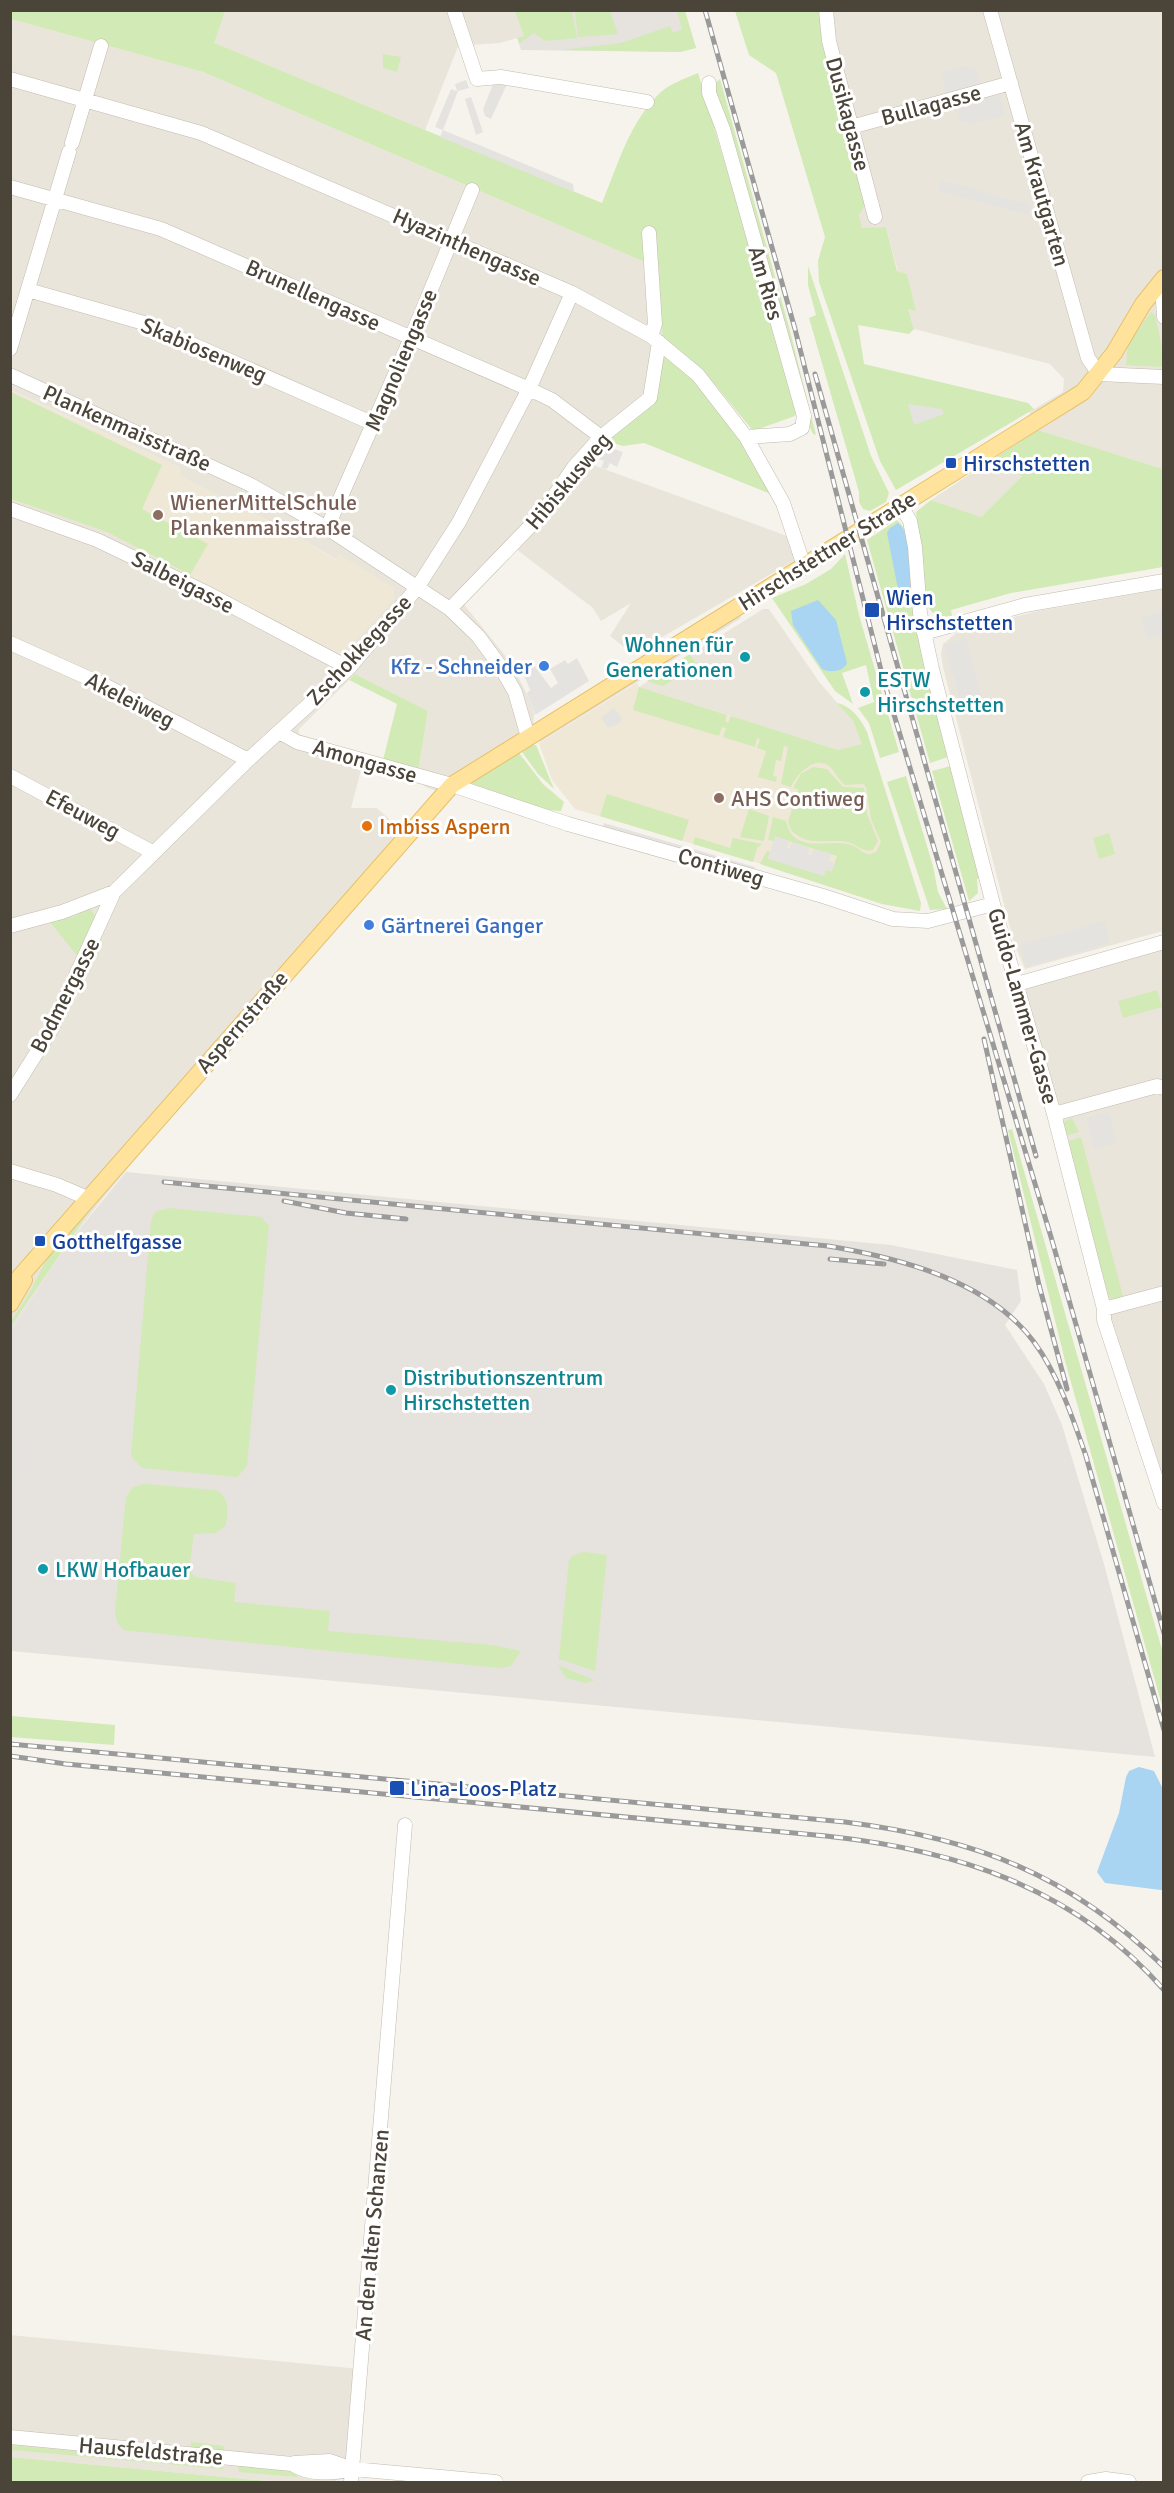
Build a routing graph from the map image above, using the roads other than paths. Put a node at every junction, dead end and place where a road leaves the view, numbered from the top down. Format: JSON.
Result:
{"nodes":[{"id":1,"x":454,"y":10,"type":"edge"},
{"id":2,"x":826,"y":10,"type":"edge"},
{"id":3,"x":990,"y":10,"type":"edge"},
{"id":4,"x":101,"y":46,"type":"dead end"},
{"id":5,"x":10,"y":79,"type":"edge"},
{"id":6,"x":709,"y":83,"type":"dead end"},
{"id":7,"x":1011,"y":83,"type":"junction"},
{"id":8,"x":86,"y":100,"type":"junction"},
{"id":9,"x":647,"y":102,"type":"dead end"},
{"id":10,"x":851,"y":127,"type":"junction"},
{"id":11,"x":10,"y":187,"type":"edge"},
{"id":12,"x":472,"y":190,"type":"dead end"},
{"id":13,"x":54,"y":199,"type":"junction"},
{"id":14,"x":875,"y":217,"type":"dead end"},
{"id":15,"x":649,"y":233,"type":"dead end"},
{"id":16,"x":451,"y":241,"type":"junction"},
{"id":17,"x":1163,"y":281,"type":"edge"},
{"id":18,"x":28,"y":290,"type":"junction"},
{"id":19,"x":572,"y":293,"type":"junction"},
{"id":20,"x":1164,"y":317,"type":"edge"},
{"id":21,"x":411,"y":338,"type":"junction"},
{"id":22,"x":655,"y":339,"type":"junction"},
{"id":23,"x":10,"y":349,"type":"edge"},
{"id":24,"x":1099,"y":374,"type":"junction"},
{"id":25,"x":10,"y":375,"type":"edge"},
{"id":26,"x":1164,"y":377,"type":"edge"},
{"id":27,"x":530,"y":389,"type":"junction"},
{"id":28,"x":374,"y":424,"type":"junction"},
{"id":29,"x":601,"y":436,"type":"junction"},
{"id":30,"x":746,"y":437,"type":"junction"},
{"id":31,"x":901,"y":506,"type":"junction"},
{"id":32,"x":10,"y":509,"type":"edge"},
{"id":33,"x":327,"y":528,"type":"junction"},
{"id":34,"x":804,"y":566,"type":"junction"},
{"id":35,"x":1164,"y":581,"type":"edge"},
{"id":36,"x":417,"y":588,"type":"junction"},
{"id":37,"x":450,"y":609,"type":"junction"},
{"id":38,"x":924,"y":633,"type":"junction"},
{"id":39,"x":10,"y":643,"type":"edge"},
{"id":40,"x":349,"y":668,"type":"junction"},
{"id":41,"x":279,"y":732,"type":"junction"},
{"id":42,"x":528,"y":737,"type":"junction"},
{"id":43,"x":248,"y":760,"type":"junction"},
{"id":44,"x":10,"y":776,"type":"edge"},
{"id":45,"x":452,"y":785,"type":"junction"},
{"id":46,"x":154,"y":853,"type":"junction"},
{"id":47,"x":114,"y":892,"type":"junction"},
{"id":48,"x":993,"y":904,"type":"junction"},
{"id":49,"x":11,"y":924,"type":"edge"},
{"id":50,"x":1164,"y":942,"type":"edge"},
{"id":51,"x":1017,"y":984,"type":"junction"},
{"id":52,"x":1164,"y":1088,"type":"edge"},
{"id":53,"x":10,"y":1095,"type":"edge"},
{"id":54,"x":1054,"y":1114,"type":"junction"},
{"id":55,"x":10,"y":1171,"type":"edge"},
{"id":56,"x":87,"y":1198,"type":"junction"},
{"id":57,"x":34,"y":1261,"type":"junction"},
{"id":58,"x":10,"y":1288,"type":"edge"},
{"id":59,"x":1164,"y":1293,"type":"edge"},
{"id":60,"x":10,"y":1304,"type":"edge"},
{"id":61,"x":1104,"y":1310,"type":"junction"},
{"id":62,"x":1164,"y":1503,"type":"edge"},
{"id":63,"x":405,"y":1825,"type":"dead end"},
{"id":64,"x":10,"y":2437,"type":"edge"},
{"id":65,"x":352,"y":2476,"type":"edge"},
{"id":66,"x":496,"y":2482,"type":"edge"},
{"id":67,"x":1088,"y":2482,"type":"edge"},
{"id":68,"x":1129,"y":2482,"type":"edge"}],
"edges":[{"from":1,"to":9,"type":"street"},
{"from":2,"to":10,"type":"street","name":"Dusikagasse"},
{"from":3,"to":7,"type":"street","name":"Am Krautgarten"},
{"from":4,"to":8,"type":"street"},
{"from":5,"to":8,"type":"street","name":"Hyazinthengasse"},
{"from":6,"to":30,"type":"street","name":"Am Ries"},
{"from":7,"to":10,"type":"street","name":"Bullagasse"},
{"from":7,"to":24,"type":"street","name":"Am Krautgarten"},
{"from":8,"to":13,"type":"street"},
{"from":8,"to":16,"type":"street","name":"Hyazinthengasse"},
{"from":10,"to":14,"type":"street","name":"Dusikagasse"},
{"from":11,"to":13,"type":"street","name":"Brunellengasse"},
{"from":12,"to":16,"type":"street","name":"Magnoliengasse"},
{"from":13,"to":18,"type":"street"},
{"from":13,"to":21,"type":"street","name":"Brunellengasse"},
{"from":15,"to":22,"type":"street","name":"Hibiskusweg"},
{"from":16,"to":19,"type":"street","name":"Hyazinthengasse"},
{"from":16,"to":21,"type":"street","name":"Magnoliengasse"},
{"from":17,"to":20,"type":"street"},
{"from":17,"to":24,"type":"main road","name":"Hirschstettner Straße"},
{"from":18,"to":23,"type":"street"},
{"from":18,"to":28,"type":"street","name":"Skabiosenweg"},
{"from":19,"to":22,"type":"street","name":"Hyazinthengasse"},
{"from":19,"to":27,"type":"street","name":"Zschokkegasse"},
{"from":21,"to":27,"type":"street","name":"Brunellengasse"},
{"from":21,"to":28,"type":"street","name":"Magnoliengasse"},
{"from":22,"to":29,"type":"street","name":"Hibiskusweg"},
{"from":22,"to":30,"type":"street","name":"Hyazinthengasse"},
{"from":24,"to":26,"type":"street"},
{"from":24,"to":31,"type":"main road","name":"Hirschstettner Straße"},
{"from":25,"to":33,"type":"street","name":"Plankenmaisstraße"},
{"from":27,"to":29,"type":"street","name":"Brunellengasse"},
{"from":27,"to":36,"type":"street","name":"Zschokkegasse"},
{"from":28,"to":33,"type":"street","name":"Magnoliengasse"},
{"from":29,"to":37,"type":"street","name":"Hibiskusweg"},
{"from":30,"to":34,"type":"street","name":"Hyazinthengasse"},
{"from":31,"to":34,"type":"main road","name":"Hirschstettner Straße"},
{"from":31,"to":38,"type":"street","name":"Guido-Lammer-Gasse"},
{"from":32,"to":40,"type":"street","name":"Salbeigasse"},
{"from":33,"to":36,"type":"street","name":"Plankenmaisstraße"},
{"from":34,"to":42,"type":"main road","name":"Hirschstettner Straße"},
{"from":35,"to":38,"type":"street"},
{"from":36,"to":37,"type":"street","name":"Plankenmaisstraße"},
{"from":36,"to":40,"type":"street","name":"Zschokkegasse"},
{"from":37,"to":42,"type":"street","name":"Plankenmaisstraße"},
{"from":38,"to":48,"type":"street","name":"Guido-Lammer-Gasse"},
{"from":39,"to":43,"type":"street","name":"Akeleiweg"},
{"from":40,"to":41,"type":"street","name":"Zschokkegasse"},
{"from":41,"to":43,"type":"street","name":"Zschokkegasse"},
{"from":41,"to":45,"type":"street","name":"Amongasse"},
{"from":42,"to":45,"type":"main road","name":"Hirschstettner Straße"},
{"from":43,"to":46,"type":"street","name":"Zschokkegasse"},
{"from":44,"to":46,"type":"street","name":"Efeuweg"},
{"from":45,"to":48,"type":"street","name":"Contiweg"},
{"from":45,"to":56,"type":"main road","name":"Aspernstraße"},
{"from":46,"to":47,"type":"street","name":"Zschokkegasse"},
{"from":47,"to":49,"type":"street","name":"Zschokkegasse"},
{"from":47,"to":53,"type":"street","name":"Bodmergasse"},
{"from":48,"to":51,"type":"street","name":"Guido-Lammer-Gasse"},
{"from":50,"to":51,"type":"street"},
{"from":51,"to":54,"type":"street","name":"Guido-Lammer-Gasse"},
{"from":52,"to":54,"type":"street"},
{"from":54,"to":61,"type":"street","name":"Guido-Lammer-Gasse"},
{"from":55,"to":56,"type":"street"},
{"from":56,"to":57,"type":"main road","name":"Aspernstraße"},
{"from":57,"to":58,"type":"main road","name":"Aspernstraße"},
{"from":57,"to":60,"type":"main road","name":"Aspernstraße"},
{"from":59,"to":61,"type":"street"},
{"from":61,"to":62,"type":"street","name":"Guido-Lammer-Gasse"},
{"from":63,"to":65,"type":"street","name":"An den alten Schanzen"},
{"from":64,"to":65,"type":"street","name":"Hausfeldstraße"},
{"from":65,"to":66,"type":"street","name":"Hausfeldstraße"},
{"from":67,"to":68,"type":"street"}]}
